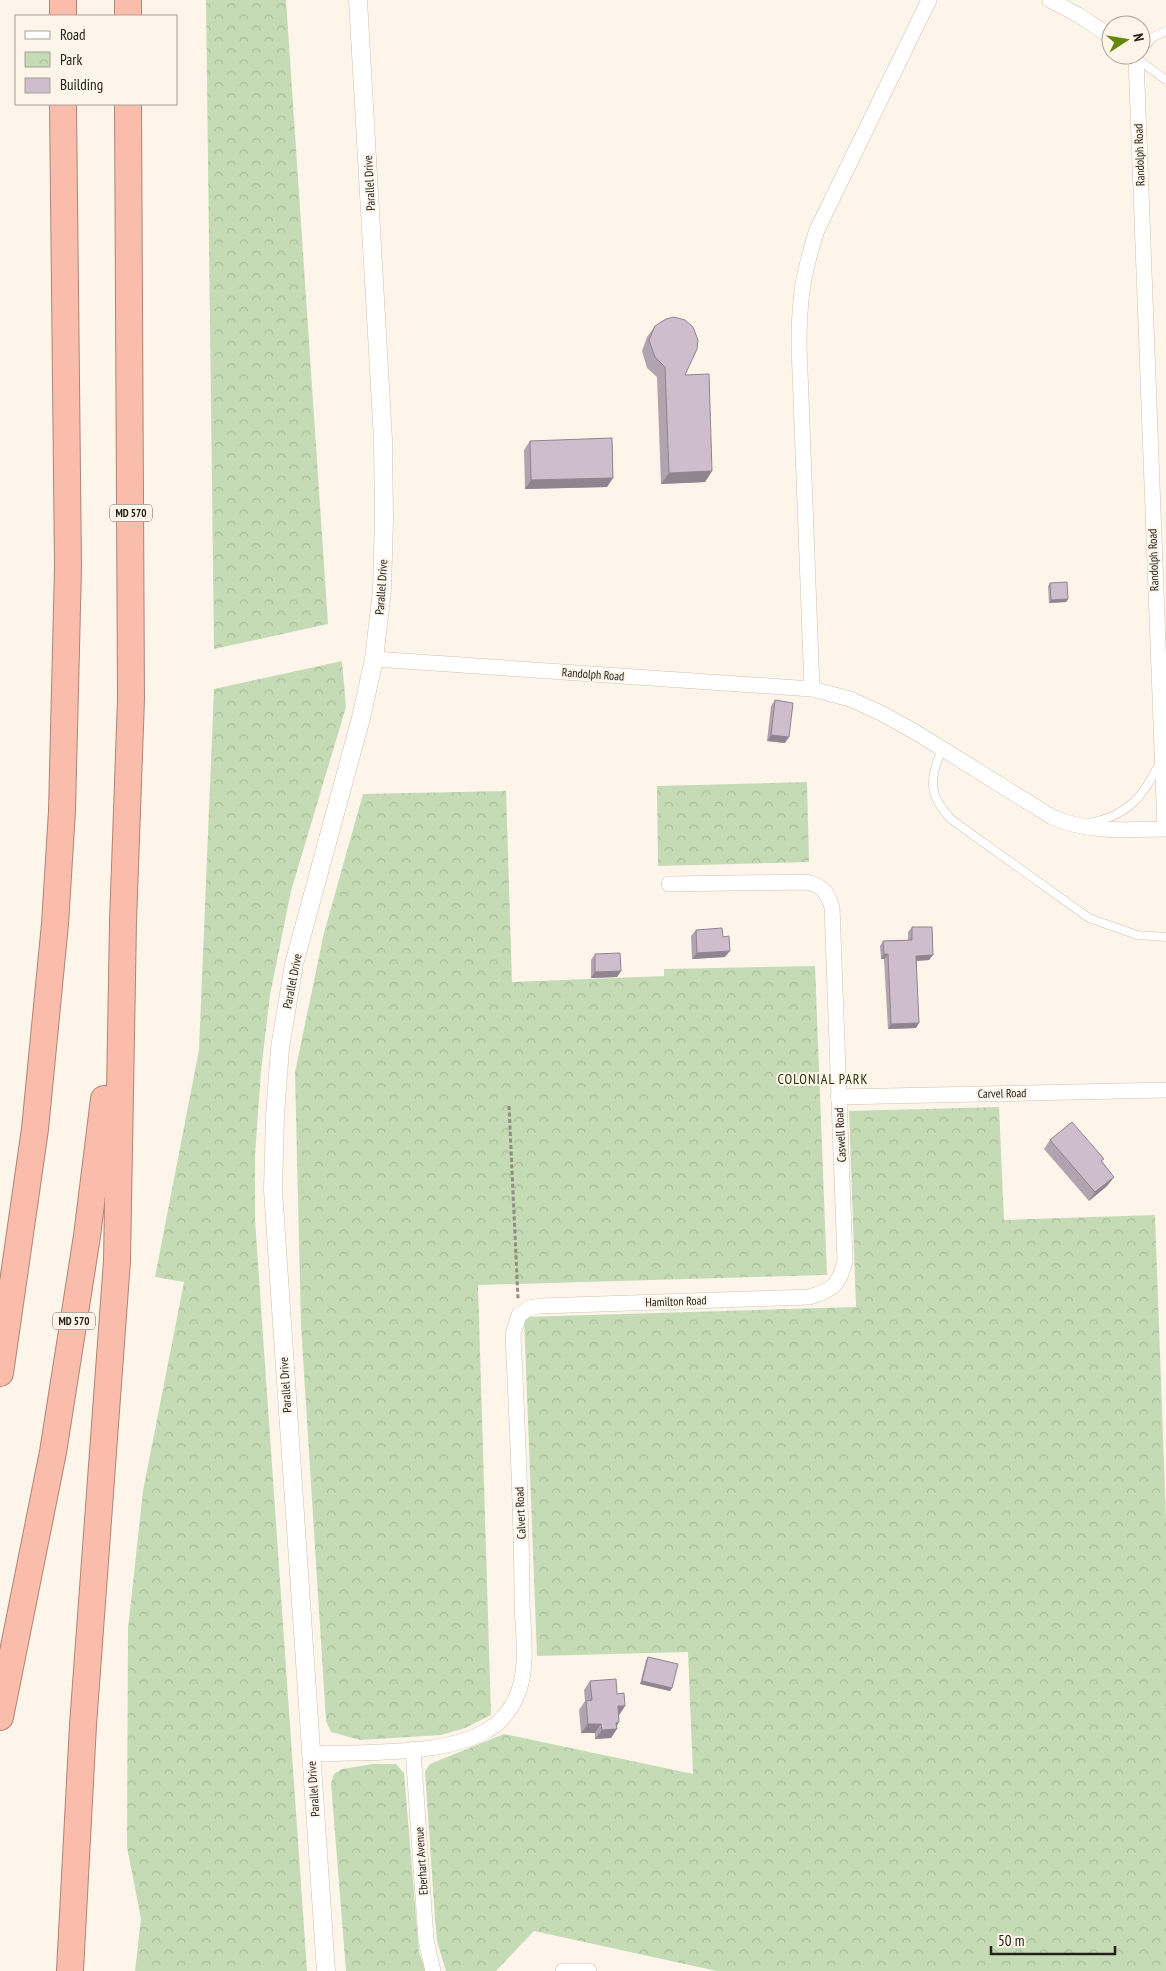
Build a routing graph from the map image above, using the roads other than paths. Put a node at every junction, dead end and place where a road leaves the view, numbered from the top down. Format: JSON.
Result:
{"nodes":[{"id":1,"x":63,"y":0,"type":"edge"},
{"id":2,"x":128,"y":0,"type":"edge"},
{"id":3,"x":358,"y":0,"type":"edge"},
{"id":4,"x":929,"y":0,"type":"edge"},
{"id":5,"x":1050,"y":0,"type":"edge"},
{"id":6,"x":63,"y":15,"type":"edge"},
{"id":7,"x":128,"y":15,"type":"edge"},
{"id":8,"x":1101,"y":31,"type":"edge"},
{"id":9,"x":1166,"y":31,"type":"edge"},
{"id":10,"x":1151,"y":39,"type":"edge"},
{"id":11,"x":1137,"y":65,"type":"edge"},
{"id":12,"x":1149,"y":65,"type":"edge"},
{"id":13,"x":1166,"y":80,"type":"edge"},
{"id":14,"x":63,"y":105,"type":"edge"},
{"id":15,"x":128,"y":105,"type":"edge"},
{"id":16,"x":374,"y":659,"type":"junction"},
{"id":17,"x":812,"y":689,"type":"junction"},
{"id":18,"x":942,"y":748,"type":"junction"},
{"id":19,"x":1161,"y":759,"type":"junction"},
{"id":20,"x":1072,"y":826,"type":"junction"},
{"id":21,"x":1165,"y":829,"type":"edge"},
{"id":22,"x":669,"y":884,"type":"dead end"},
{"id":23,"x":123,"y":922,"type":"junction"},
{"id":24,"x":1166,"y":937,"type":"edge"},
{"id":25,"x":1166,"y":1090,"type":"edge"},
{"id":26,"x":838,"y":1097,"type":"junction"},
{"id":27,"x":833,"y":1288,"type":"joint"},
{"id":28,"x":519,"y":1315,"type":"joint"},
{"id":29,"x":0,"y":1373,"type":"edge"},
{"id":30,"x":0,"y":1717,"type":"edge"},
{"id":31,"x":83,"y":1725,"type":"junction"},
{"id":32,"x":413,"y":1749,"type":"junction"},
{"id":33,"x":311,"y":1754,"type":"junction"},
{"id":34,"x":58,"y":1971,"type":"edge"},
{"id":35,"x":70,"y":1971,"type":"edge"},
{"id":36,"x":326,"y":1971,"type":"edge"},
{"id":37,"x":433,"y":1971,"type":"edge"},
{"id":38,"x":563,"y":1971,"type":"edge"},
{"id":39,"x":589,"y":1971,"type":"edge"}],
"edges":[{"from":1,"to":6,"type":"highway"},
{"from":2,"to":7,"type":"highway"},
{"from":3,"to":16,"type":"street","name":"Parallel Drive"},
{"from":4,"to":17,"type":"street"},
{"from":5,"to":8,"type":"street"},
{"from":9,"to":10,"type":"lane"},
{"from":11,"to":19,"type":"street","name":"Randolph Road"},
{"from":12,"to":13,"type":"lane"},
{"from":14,"to":29,"type":"highway"},
{"from":15,"to":23,"type":"highway","number":"MD 570"},
{"from":16,"to":17,"type":"street","name":"Randolph Road"},
{"from":16,"to":33,"type":"street","name":"Parallel Drive"},
{"from":17,"to":18,"type":"street","name":"Randolph Road"},
{"from":18,"to":20,"type":"street","name":"Randolph Road"},
{"from":18,"to":24,"type":"lane"},
{"from":19,"to":20,"type":"lane"},
{"from":19,"to":21,"type":"street","name":"Randolph Road"},
{"from":20,"to":21,"type":"street","name":"Randolph Road"},
{"from":22,"to":26,"type":"street","name":"Caswell Road"},
{"from":23,"to":30,"type":"highway","number":"MD 570"},
{"from":23,"to":31,"type":"highway"},
{"from":25,"to":26,"type":"street","name":"Carvel Road"},
{"from":26,"to":27,"type":"street","name":"Caswell Road"},
{"from":27,"to":28,"type":"street","name":"Hamilton Road"},
{"from":28,"to":32,"type":"street","name":"Calvert Road"},
{"from":31,"to":34,"type":"highway"},
{"from":31,"to":35,"type":"highway"},
{"from":32,"to":33,"type":"street","name":"Calvert Road"},
{"from":32,"to":37,"type":"street","name":"Eberhart Avenue"},
{"from":33,"to":36,"type":"street","name":"Parallel Drive"},
{"from":38,"to":39,"type":"street"}]}
